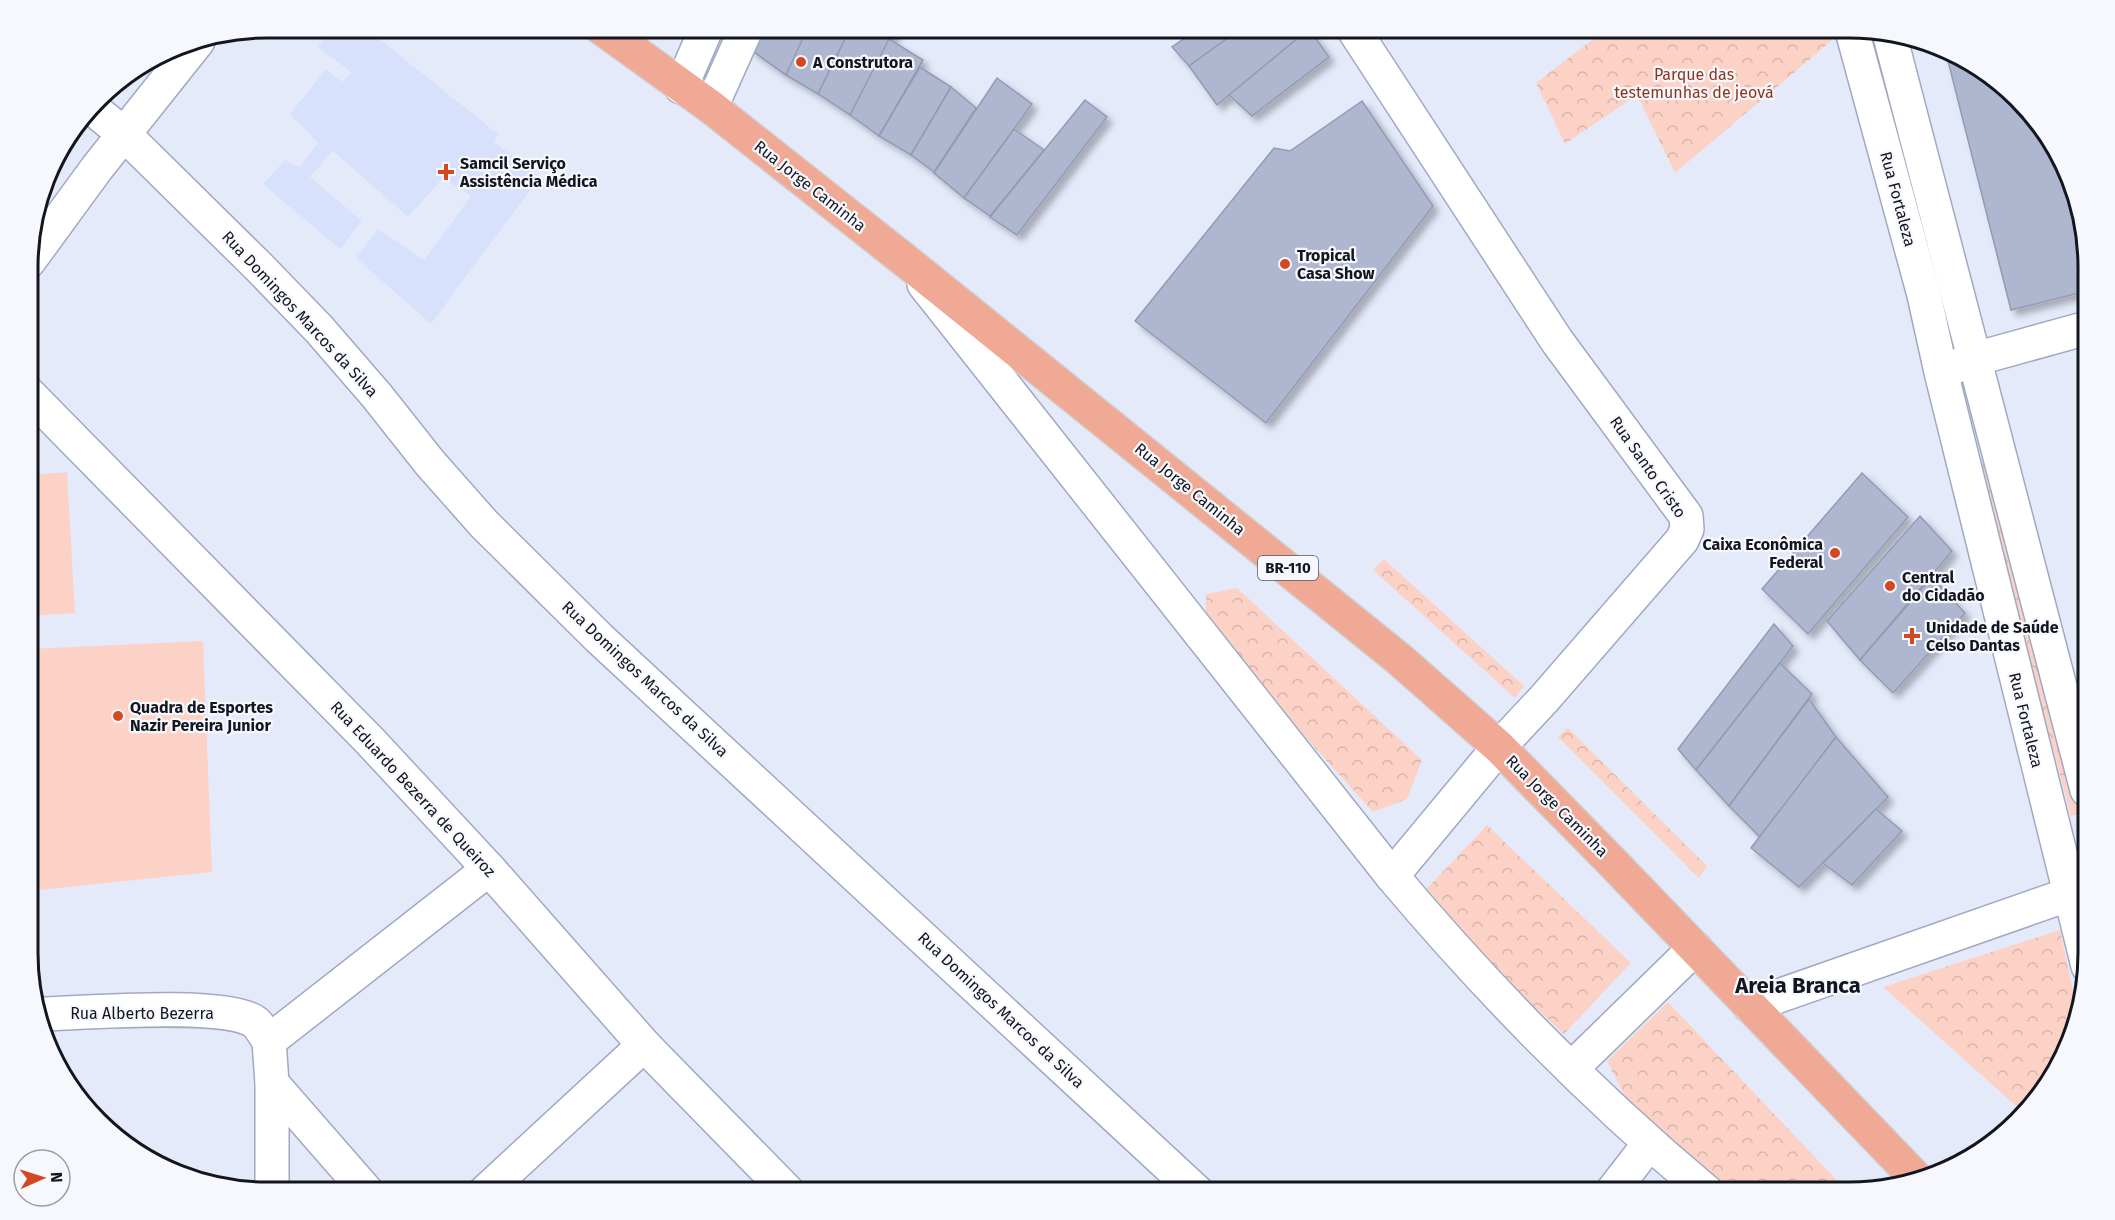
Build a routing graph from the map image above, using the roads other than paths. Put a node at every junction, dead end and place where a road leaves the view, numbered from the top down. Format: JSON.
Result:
{"nodes":[{"id":1,"x":615,"y":38,"type":"edge"},
{"id":2,"x":702,"y":38,"type":"edge"},
{"id":3,"x":742,"y":38,"type":"edge"},
{"id":4,"x":1359,"y":38,"type":"edge"},
{"id":5,"x":1854,"y":38,"type":"edge"},
{"id":6,"x":1892,"y":42,"type":"edge"},
{"id":7,"x":189,"y":51,"type":"edge"},
{"id":8,"x":681,"y":87,"type":"junction"},
{"id":9,"x":711,"y":107,"type":"junction"},
{"id":10,"x":98,"y":112,"type":"edge"},
{"id":11,"x":125,"y":135,"type":"junction"},
{"id":12,"x":38,"y":249,"type":"edge"},
{"id":13,"x":907,"y":262,"type":"junction"},
{"id":14,"x":2078,"y":331,"type":"edge"},
{"id":15,"x":1976,"y":359,"type":"junction"},
{"id":16,"x":1941,"y":372,"type":"junction"},
{"id":17,"x":37,"y":402,"type":"edge"},
{"id":18,"x":1499,"y":747,"type":"junction"},
{"id":19,"x":2078,"y":752,"type":"edge"},
{"id":20,"x":489,"y":869,"type":"junction"},
{"id":21,"x":1392,"y":876,"type":"junction"},
{"id":22,"x":2078,"y":891,"type":"edge"},
{"id":23,"x":1695,"y":948,"type":"junction"},
{"id":24,"x":1750,"y":1006,"type":"junction"},
{"id":25,"x":45,"y":1014,"type":"edge"},
{"id":26,"x":269,"y":1041,"type":"junction"},
{"id":27,"x":644,"y":1045,"type":"junction"},
{"id":28,"x":1571,"y":1068,"type":"junction"},
{"id":29,"x":272,"y":1083,"type":"junction"},
{"id":30,"x":1649,"y":1144,"type":"junction"},
{"id":31,"x":1912,"y":1174,"type":"edge"},
{"id":32,"x":272,"y":1183,"type":"edge"},
{"id":33,"x":359,"y":1183,"type":"edge"},
{"id":34,"x":495,"y":1183,"type":"edge"},
{"id":35,"x":779,"y":1183,"type":"edge"},
{"id":36,"x":1187,"y":1183,"type":"edge"},
{"id":37,"x":1619,"y":1183,"type":"edge"},
{"id":38,"x":1697,"y":1183,"type":"edge"}],
"edges":[{"from":1,"to":8,"type":"main road","name":"Rua Jorge Caminha","number":"BR-110"},
{"from":2,"to":8,"type":"street"},
{"from":3,"to":9,"type":"street"},
{"from":4,"to":18,"type":"street","name":"Rua Santo Cristo"},
{"from":5,"to":16,"type":"street","name":"Rua Fortaleza"},
{"from":6,"to":15,"type":"street","name":"Rua Fortaleza"},
{"from":7,"to":11,"type":"street"},
{"from":8,"to":9,"type":"main road","name":"Rua Jorge Caminha","number":"BR-110"},
{"from":9,"to":13,"type":"main road","name":"Rua Jorge Caminha","number":"BR-110"},
{"from":10,"to":11,"type":"street","name":"Rua Domingos Marcos da Silva"},
{"from":11,"to":12,"type":"street"},
{"from":11,"to":36,"type":"street","name":"Rua Domingos Marcos da Silva"},
{"from":13,"to":18,"type":"main road","name":"Rua Jorge Caminha","number":"BR-110"},
{"from":13,"to":21,"type":"street"},
{"from":14,"to":15,"type":"street"},
{"from":15,"to":16,"type":"street"},
{"from":15,"to":19,"type":"street","name":"Rua Fortaleza"},
{"from":16,"to":22,"type":"street","name":"Rua Fortaleza"},
{"from":17,"to":20,"type":"street","name":"Rua Eduardo Bezerra de Queiroz"},
{"from":18,"to":21,"type":"street","name":"Rua Santo Cristo"},
{"from":18,"to":23,"type":"main road","name":"Rua Jorge Caminha","number":"BR-110"},
{"from":20,"to":26,"type":"street"},
{"from":20,"to":27,"type":"street","name":"Rua Eduardo Bezerra de Queiroz"},
{"from":21,"to":28,"type":"street"},
{"from":22,"to":24,"type":"street"},
{"from":23,"to":24,"type":"main road","name":"Rua Jorge Caminha","number":"BR-110"},
{"from":23,"to":28,"type":"street"},
{"from":24,"to":31,"type":"main road","name":"Rua Jorge Caminha","number":"BR-110"},
{"from":25,"to":26,"type":"street","name":"Rua Alberto Bezerra"},
{"from":26,"to":29,"type":"street"},
{"from":27,"to":34,"type":"street"},
{"from":27,"to":35,"type":"street","name":"Rua Eduardo Bezerra de Queiroz"},
{"from":28,"to":30,"type":"street"},
{"from":29,"to":32,"type":"street"},
{"from":29,"to":33,"type":"street"},
{"from":30,"to":37,"type":"street"},
{"from":30,"to":38,"type":"street"}]}
